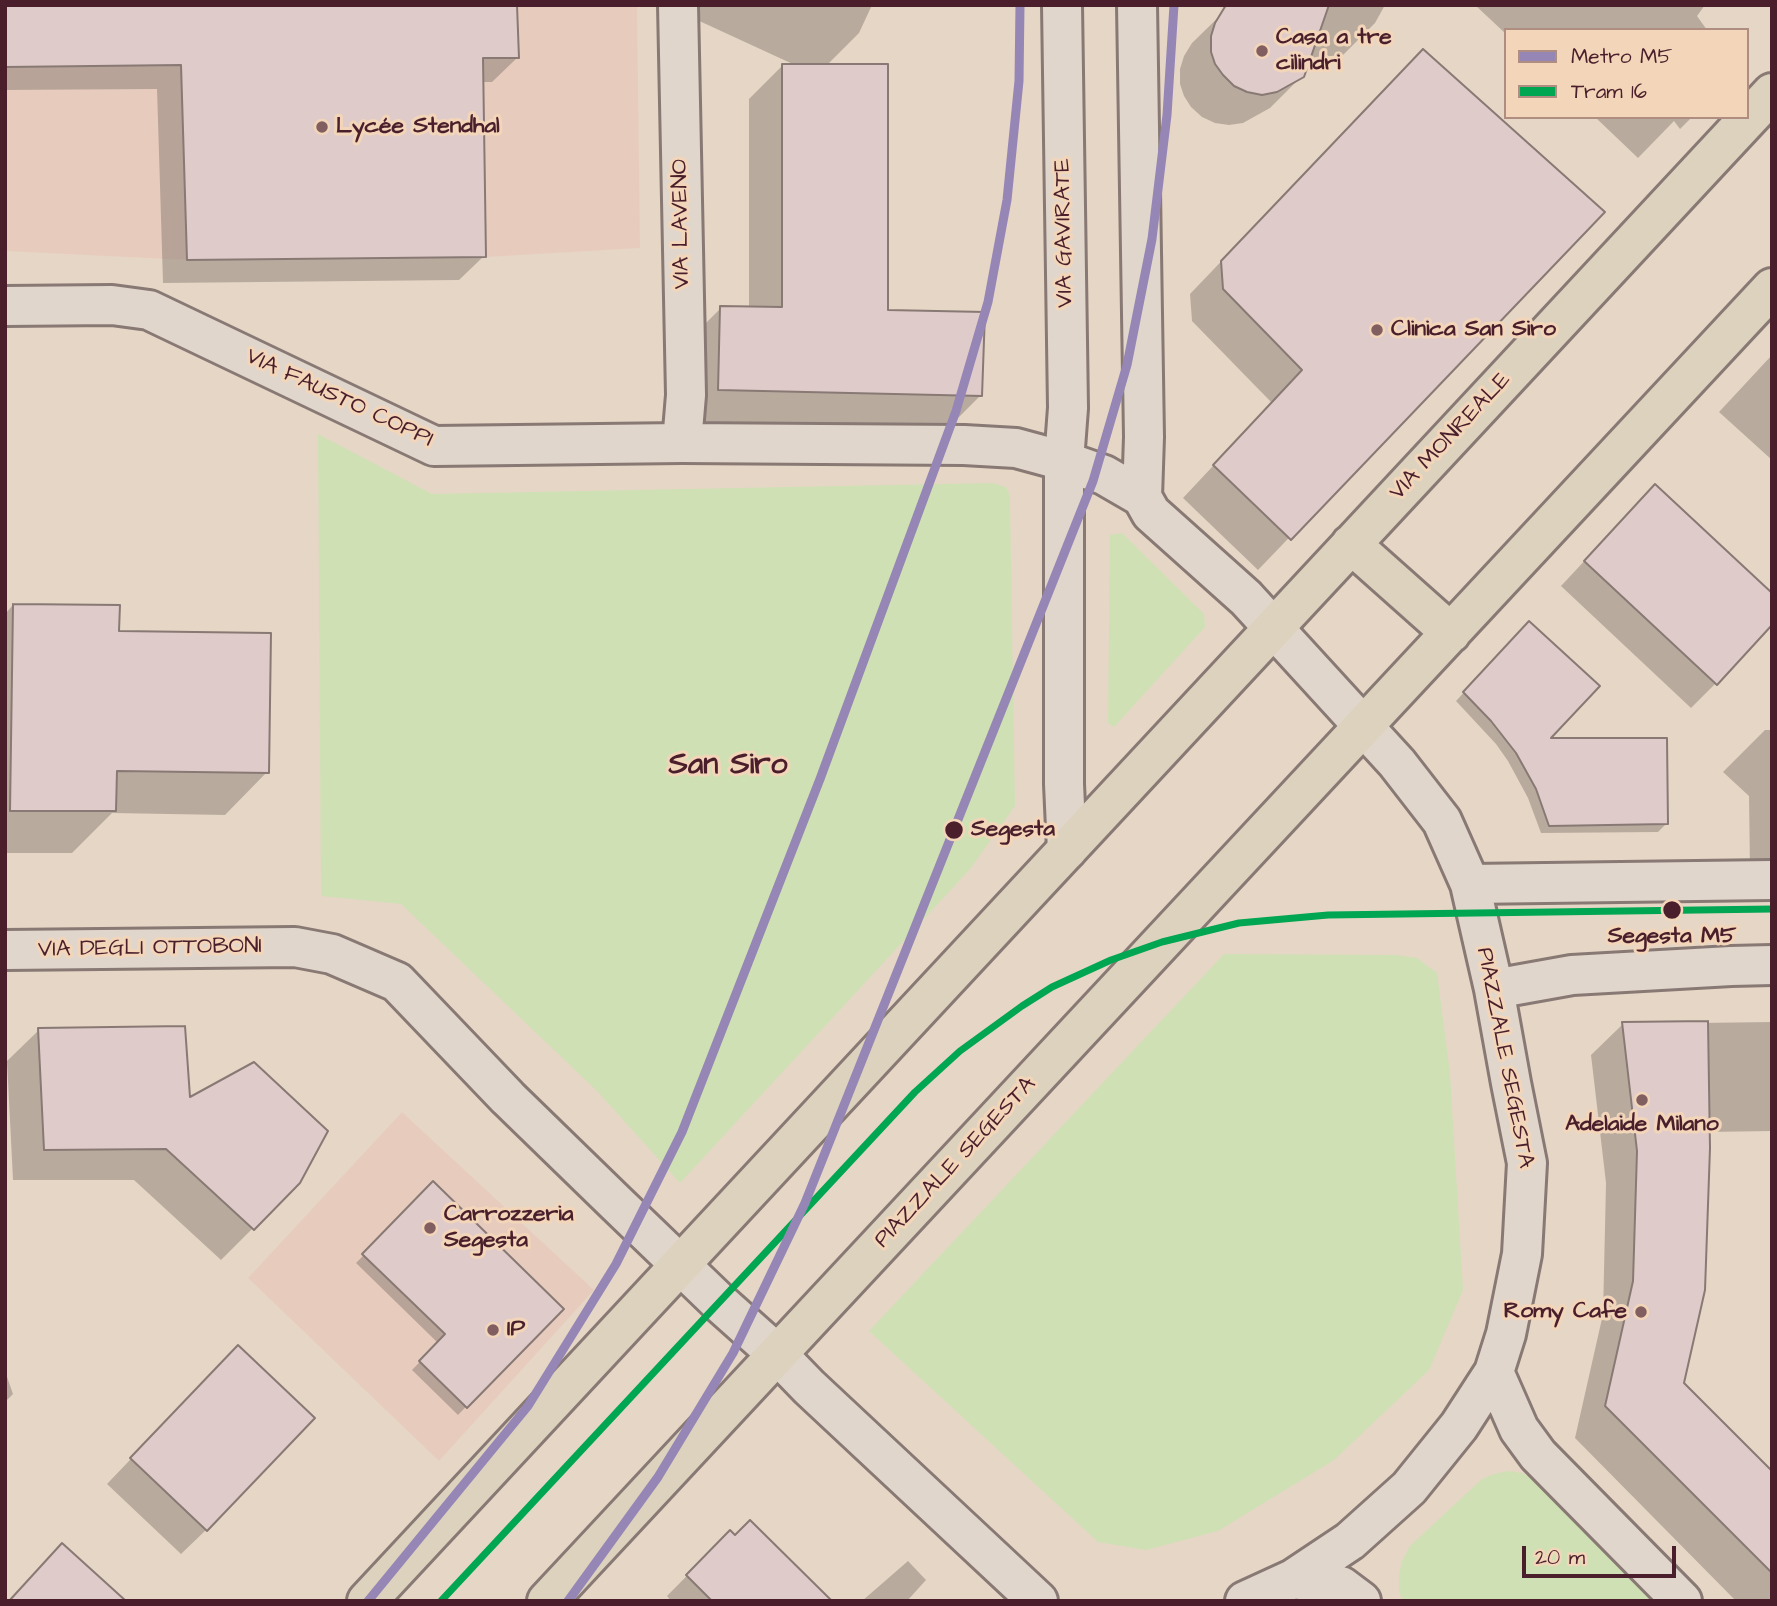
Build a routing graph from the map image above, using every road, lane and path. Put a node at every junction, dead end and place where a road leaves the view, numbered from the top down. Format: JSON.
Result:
{"nodes":[{"id":1,"x":678,"y":5,"type":"edge"},
{"id":2,"x":1062,"y":5,"type":"edge"},
{"id":3,"x":1137,"y":5,"type":"edge"},
{"id":4,"x":1772,"y":93,"type":"edge"},
{"id":5,"x":1749,"y":118,"type":"edge"},
{"id":6,"x":1748,"y":119,"type":"edge"},
{"id":7,"x":1772,"y":288,"type":"edge"},
{"id":8,"x":5,"y":306,"type":"edge"},
{"id":9,"x":682,"y":443,"type":"junction"},
{"id":10,"x":1064,"y":461,"type":"junction"},
{"id":11,"x":1142,"y":497,"type":"junction"},
{"id":12,"x":1351,"y":544,"type":"junction"},
{"id":13,"x":1273,"y":628,"type":"junction"},
{"id":14,"x":1451,"y":633,"type":"junction"},
{"id":15,"x":1364,"y":726,"type":"junction"},
{"id":16,"x":1067,"y":850,"type":"junction"},
{"id":17,"x":1772,"y":880,"type":"edge"},
{"id":18,"x":1470,"y":884,"type":"junction"},
{"id":19,"x":5,"y":950,"type":"edge"},
{"id":20,"x":1772,"y":965,"type":"edge"},
{"id":21,"x":1494,"y":989,"type":"junction"},
{"id":22,"x":680,"y":1264,"type":"junction"},
{"id":23,"x":777,"y":1354,"type":"junction"},
{"id":24,"x":1494,"y":1372,"type":"junction"},
{"id":25,"x":1293,"y":1579,"type":"junction"},
{"id":26,"x":367,"y":1601,"type":"edge"},
{"id":27,"x":547,"y":1601,"type":"edge"},
{"id":28,"x":1038,"y":1601,"type":"edge"},
{"id":29,"x":1245,"y":1601,"type":"edge"},
{"id":30,"x":1361,"y":1601,"type":"edge"},
{"id":31,"x":1682,"y":1601,"type":"edge"}],
"edges":[{"from":1,"to":9,"type":"street","name":"VIA LAVENO"},
{"from":2,"to":10,"type":"street","name":"VIA GAVIRATE"},
{"from":3,"to":11,"type":"street"},
{"from":4,"to":5,"type":"main road","name":"VIA MONREALE"},
{"from":6,"to":12,"type":"main road","name":"VIA MONREALE"},
{"from":7,"to":14,"type":"main road"},
{"from":8,"to":9,"type":"street","name":"VIA FAUSTO COPPI"},
{"from":9,"to":10,"type":"street","name":"PIAZZALE SEGESTA"},
{"from":10,"to":11,"type":"street","name":"PIAZZALE SEGESTA"},
{"from":10,"to":16,"type":"street"},
{"from":11,"to":13,"type":"street","name":"PIAZZALE SEGESTA"},
{"from":12,"to":13,"type":"main road","name":"VIA MONREALE"},
{"from":12,"to":14,"type":"main road"},
{"from":13,"to":15,"type":"street","name":"PIAZZALE SEGESTA"},
{"from":13,"to":16,"type":"main road"},
{"from":14,"to":15,"type":"main road"},
{"from":15,"to":18,"type":"street","name":"PIAZZALE SEGESTA"},
{"from":15,"to":23,"type":"main road","name":"PIAZZALE SEGESTA"},
{"from":16,"to":22,"type":"main road"},
{"from":17,"to":18,"type":"street"},
{"from":18,"to":21,"type":"street","name":"PIAZZALE SEGESTA"},
{"from":19,"to":22,"type":"street","name":"VIA DEGLI OTTOBONI"},
{"from":20,"to":21,"type":"street"},
{"from":21,"to":24,"type":"street","name":"PIAZZALE SEGESTA"},
{"from":22,"to":23,"type":"street"},
{"from":22,"to":26,"type":"main road"},
{"from":23,"to":27,"type":"main road","name":"PIAZZALE SEGESTA"},
{"from":23,"to":28,"type":"street"},
{"from":24,"to":25,"type":"street","name":"PIAZZALE SEGESTA"},
{"from":24,"to":31,"type":"street"},
{"from":25,"to":29,"type":"street","name":"PIAZZALE SEGESTA"},
{"from":25,"to":30,"type":"street"}]}
